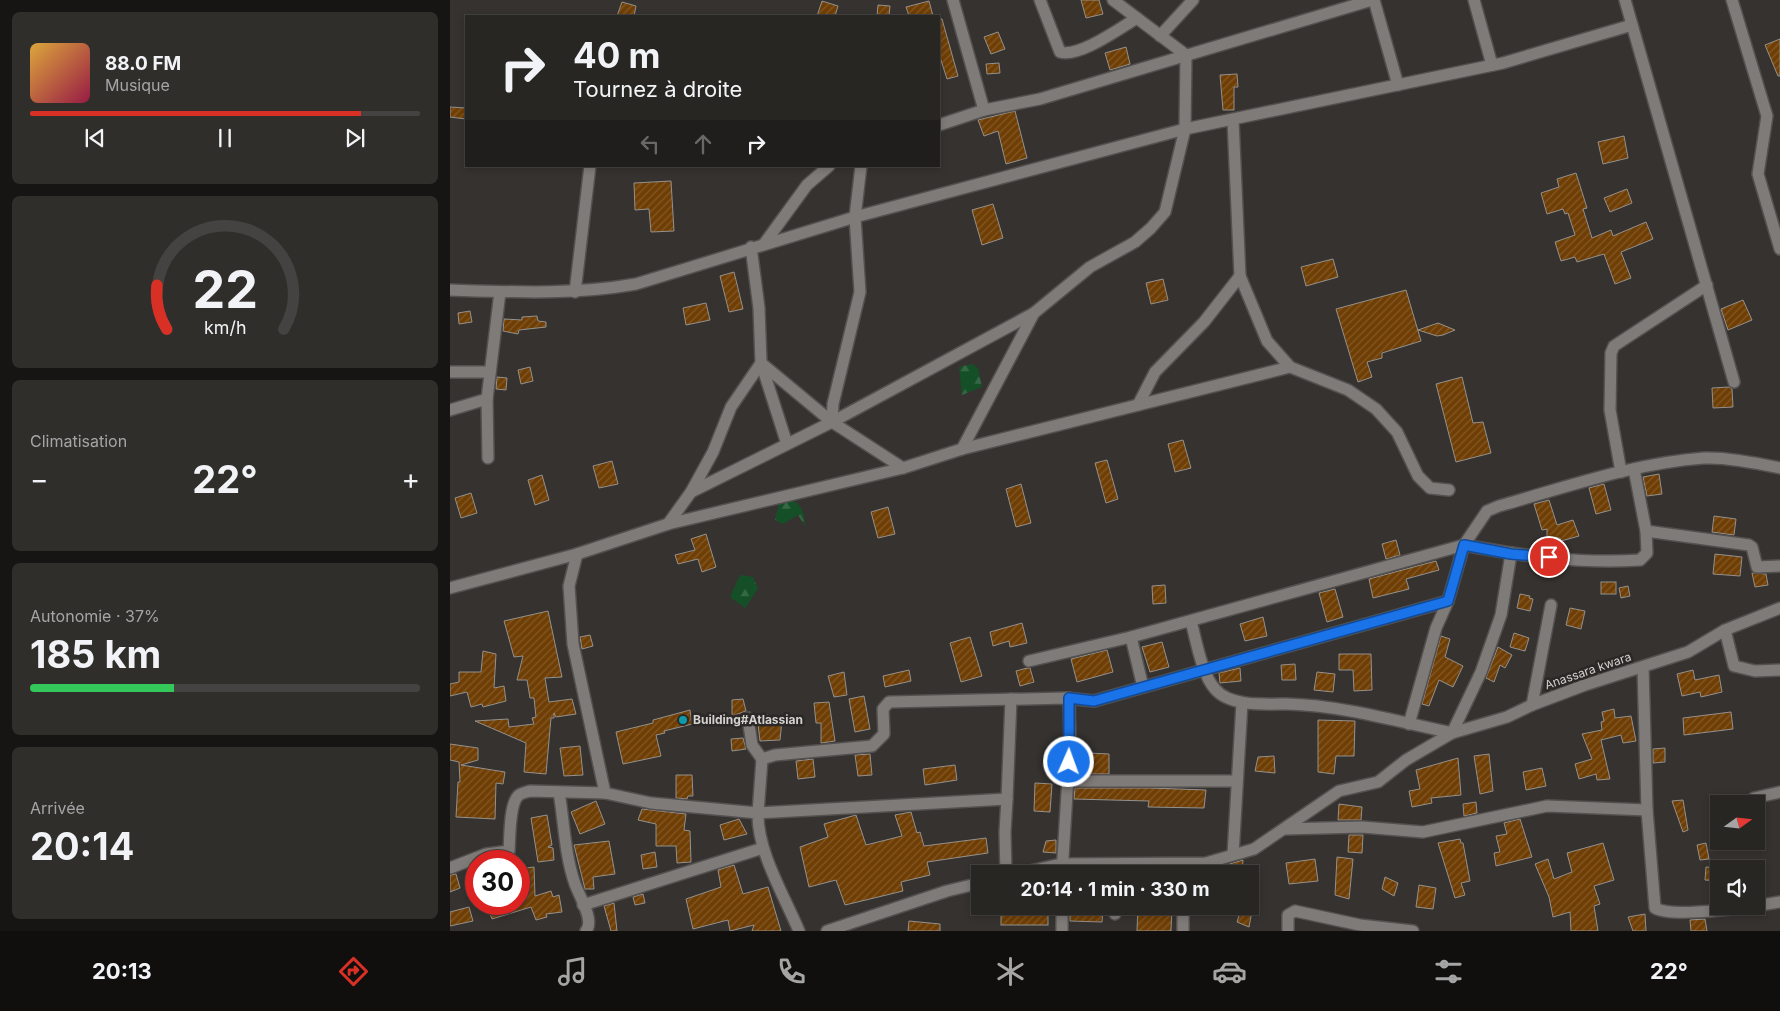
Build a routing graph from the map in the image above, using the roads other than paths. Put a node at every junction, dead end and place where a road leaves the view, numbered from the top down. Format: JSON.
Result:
{"nodes":[{"id":1,"x":953,"y":0,"type":"edge"},
{"id":2,"x":1040,"y":0,"type":"edge"},
{"id":3,"x":1114,"y":0,"type":"edge"},
{"id":4,"x":1193,"y":0,"type":"edge"},
{"id":5,"x":1373,"y":0,"type":"edge"},
{"id":6,"x":1474,"y":0,"type":"edge"},
{"id":7,"x":1625,"y":0,"type":"edge"},
{"id":8,"x":1732,"y":0,"type":"edge"},
{"id":9,"x":1137,"y":18,"type":"junction"},
{"id":10,"x":1632,"y":25,"type":"junction"},
{"id":11,"x":1160,"y":36,"type":"junction"},
{"id":12,"x":1186,"y":55,"type":"junction"},
{"id":13,"x":1492,"y":65,"type":"junction"},
{"id":14,"x":1398,"y":84,"type":"junction"},
{"id":15,"x":984,"y":110,"type":"junction"},
{"id":16,"x":1233,"y":120,"type":"junction"},
{"id":17,"x":940,"y":125,"type":"edge"},
{"id":18,"x":1185,"y":129,"type":"junction"},
{"id":19,"x":590,"y":167,"type":"edge"},
{"id":20,"x":828,"y":167,"type":"edge"},
{"id":21,"x":861,"y":167,"type":"edge"},
{"id":22,"x":855,"y":217,"type":"junction"},
{"id":23,"x":764,"y":244,"type":"junction"},
{"id":24,"x":751,"y":248,"type":"junction"},
{"id":25,"x":1780,"y":249,"type":"edge"},
{"id":26,"x":1240,"y":276,"type":"junction"},
{"id":27,"x":1707,"y":285,"type":"junction"},
{"id":28,"x":450,"y":290,"type":"edge"},
{"id":29,"x":500,"y":292,"type":"junction"},
{"id":30,"x":575,"y":292,"type":"junction"},
{"id":31,"x":1034,"y":313,"type":"junction"},
{"id":32,"x":761,"y":363,"type":"junction"},
{"id":33,"x":1290,"y":367,"type":"junction"},
{"id":34,"x":450,"y":372,"type":"edge"},
{"id":35,"x":490,"y":372,"type":"junction"},
{"id":36,"x":1734,"y":382,"type":"dead end"},
{"id":37,"x":487,"y":400,"type":"junction"},
{"id":38,"x":1138,"y":405,"type":"junction"},
{"id":39,"x":450,"y":410,"type":"edge"},
{"id":40,"x":832,"y":422,"type":"junction"},
{"id":41,"x":787,"y":444,"type":"junction"},
{"id":42,"x":962,"y":449,"type":"junction"},
{"id":43,"x":488,"y":458,"type":"dead end"},
{"id":44,"x":902,"y":468,"type":"junction"},
{"id":45,"x":1780,"y":468,"type":"edge"},
{"id":46,"x":1634,"y":470,"type":"junction"},
{"id":47,"x":1622,"y":472,"type":"junction"},
{"id":48,"x":1449,"y":490,"type":"dead end"},
{"id":49,"x":691,"y":492,"type":"junction"},
{"id":50,"x":668,"y":524,"type":"junction"},
{"id":51,"x":1646,"y":531,"type":"junction"},
{"id":52,"x":1464,"y":545,"type":"junction"},
{"id":53,"x":577,"y":554,"type":"junction"},
{"id":54,"x":1511,"y":554,"type":"junction"},
{"id":55,"x":1780,"y":566,"type":"edge"},
{"id":56,"x":450,"y":588,"type":"edge"},
{"id":57,"x":1448,"y":601,"type":"junction"},
{"id":58,"x":1551,"y":605,"type":"dead end"},
{"id":59,"x":1780,"y":608,"type":"edge"},
{"id":60,"x":1191,"y":621,"type":"junction"},
{"id":61,"x":1725,"y":630,"type":"junction"},
{"id":62,"x":1131,"y":637,"type":"junction"},
{"id":63,"x":1029,"y":661,"type":"dead end"},
{"id":64,"x":1643,"y":667,"type":"junction"},
{"id":65,"x":1780,"y":670,"type":"edge"},
{"id":66,"x":1205,"y":671,"type":"junction"},
{"id":67,"x":1143,"y":687,"type":"junction"},
{"id":68,"x":1069,"y":698,"type":"junction"},
{"id":69,"x":1011,"y":699,"type":"junction"},
{"id":70,"x":1242,"y":703,"type":"junction"},
{"id":71,"x":1532,"y":705,"type":"junction"},
{"id":72,"x":748,"y":718,"type":"dead end"},
{"id":73,"x":1410,"y":724,"type":"junction"},
{"id":74,"x":1452,"y":733,"type":"junction"},
{"id":75,"x":762,"y":759,"type":"junction"},
{"id":76,"x":1068,"y":781,"type":"junction"},
{"id":77,"x":1236,"y":781,"type":"junction"},
{"id":78,"x":559,"y":792,"type":"junction"},
{"id":79,"x":1780,"y":792,"type":"edge"},
{"id":80,"x":605,"y":793,"type":"junction"},
{"id":81,"x":1765,"y":795,"type":"edge"},
{"id":82,"x":1007,"y":799,"type":"junction"},
{"id":83,"x":1647,"y":810,"type":"junction"},
{"id":84,"x":758,"y":813,"type":"junction"},
{"id":85,"x":1285,"y":829,"type":"junction"},
{"id":86,"x":763,"y":848,"type":"junction"},
{"id":87,"x":1233,"y":855,"type":"junction"},
{"id":88,"x":1006,"y":865,"type":"edge"},
{"id":89,"x":1061,"y":865,"type":"edge"},
{"id":90,"x":1199,"y":865,"type":"edge"},
{"id":91,"x":450,"y":868,"type":"edge"},
{"id":92,"x":971,"y":885,"type":"edge"},
{"id":93,"x":1780,"y":902,"type":"edge"},
{"id":94,"x":583,"y":905,"type":"junction"},
{"id":95,"x":1062,"y":915,"type":"edge"},
{"id":96,"x":1183,"y":915,"type":"edge"},
{"id":97,"x":586,"y":931,"type":"edge"},
{"id":98,"x":799,"y":931,"type":"edge"},
{"id":99,"x":827,"y":931,"type":"edge"},
{"id":100,"x":1062,"y":931,"type":"edge"},
{"id":101,"x":1183,"y":931,"type":"edge"},
{"id":102,"x":1288,"y":931,"type":"edge"},
{"id":103,"x":1413,"y":931,"type":"edge"}],
"edges":[{"from":1,"to":15,"type":"street"},
{"from":2,"to":9,"type":"street"},
{"from":3,"to":9,"type":"street"},
{"from":4,"to":11,"type":"street"},
{"from":5,"to":12,"type":"street"},
{"from":5,"to":14,"type":"street"},
{"from":6,"to":13,"type":"street"},
{"from":7,"to":10,"type":"street"},
{"from":8,"to":25,"type":"street"},
{"from":9,"to":11,"type":"street"},
{"from":10,"to":13,"type":"street"},
{"from":10,"to":27,"type":"street"},
{"from":11,"to":12,"type":"street"},
{"from":12,"to":15,"type":"street"},
{"from":12,"to":18,"type":"street"},
{"from":13,"to":14,"type":"street"},
{"from":14,"to":16,"type":"street"},
{"from":15,"to":17,"type":"street"},
{"from":16,"to":18,"type":"street"},
{"from":16,"to":26,"type":"street"},
{"from":18,"to":22,"type":"street"},
{"from":18,"to":31,"type":"street"},
{"from":19,"to":30,"type":"street"},
{"from":20,"to":23,"type":"street"},
{"from":21,"to":22,"type":"street"},
{"from":22,"to":23,"type":"street"},
{"from":22,"to":40,"type":"street"},
{"from":23,"to":24,"type":"street"},
{"from":24,"to":30,"type":"street"},
{"from":24,"to":32,"type":"street"},
{"from":26,"to":33,"type":"street"},
{"from":26,"to":38,"type":"street"},
{"from":27,"to":36,"type":"street"},
{"from":27,"to":47,"type":"street"},
{"from":28,"to":29,"type":"street"},
{"from":29,"to":30,"type":"street"},
{"from":29,"to":35,"type":"street"},
{"from":31,"to":40,"type":"street"},
{"from":31,"to":42,"type":"street"},
{"from":32,"to":40,"type":"street"},
{"from":32,"to":41,"type":"street"},
{"from":32,"to":49,"type":"street"},
{"from":33,"to":38,"type":"street"},
{"from":33,"to":48,"type":"street"},
{"from":34,"to":35,"type":"street"},
{"from":35,"to":37,"type":"street"},
{"from":37,"to":39,"type":"street"},
{"from":37,"to":43,"type":"street"},
{"from":38,"to":42,"type":"street"},
{"from":40,"to":41,"type":"street"},
{"from":40,"to":44,"type":"street"},
{"from":41,"to":49,"type":"street"},
{"from":42,"to":44,"type":"street"},
{"from":44,"to":50,"type":"street"},
{"from":45,"to":46,"type":"street"},
{"from":46,"to":47,"type":"street"},
{"from":46,"to":51,"type":"street"},
{"from":47,"to":52,"type":"street"},
{"from":49,"to":50,"type":"street"},
{"from":50,"to":53,"type":"street"},
{"from":51,"to":54,"type":"street"},
{"from":51,"to":55,"type":"street"},
{"from":52,"to":54,"type":"street"},
{"from":52,"to":57,"type":"street"},
{"from":52,"to":60,"type":"street"},
{"from":53,"to":56,"type":"street"},
{"from":53,"to":80,"type":"street"},
{"from":54,"to":74,"type":"street"},
{"from":57,"to":66,"type":"street"},
{"from":57,"to":73,"type":"street"},
{"from":58,"to":71,"type":"street"},
{"from":59,"to":61,"type":"street","name":"Anassara kwara"},
{"from":60,"to":62,"type":"street"},
{"from":60,"to":66,"type":"street"},
{"from":61,"to":64,"type":"street","name":"Anassara kwara"},
{"from":61,"to":65,"type":"street"},
{"from":62,"to":63,"type":"street"},
{"from":62,"to":67,"type":"street"},
{"from":64,"to":71,"type":"street","name":"Anassara kwara"},
{"from":64,"to":83,"type":"street"},
{"from":66,"to":67,"type":"street"},
{"from":66,"to":70,"type":"street"},
{"from":67,"to":68,"type":"street"},
{"from":68,"to":69,"type":"street"},
{"from":68,"to":76,"type":"street"},
{"from":69,"to":75,"type":"street"},
{"from":69,"to":82,"type":"street"},
{"from":70,"to":73,"type":"street"},
{"from":70,"to":77,"type":"street"},
{"from":71,"to":74,"type":"street","name":"Anassara kwara"},
{"from":72,"to":75,"type":"street"},
{"from":73,"to":74,"type":"street"},
{"from":74,"to":85,"type":"street","name":"Anassara kwara"},
{"from":75,"to":84,"type":"street"},
{"from":76,"to":77,"type":"street"},
{"from":76,"to":89,"type":"street"},
{"from":77,"to":87,"type":"street"},
{"from":78,"to":80,"type":"street"},
{"from":78,"to":91,"type":"street"},
{"from":78,"to":94,"type":"street"},
{"from":79,"to":81,"type":"street"},
{"from":80,"to":84,"type":"street"},
{"from":82,"to":84,"type":"street"},
{"from":82,"to":88,"type":"street"},
{"from":83,"to":85,"type":"street"},
{"from":83,"to":93,"type":"street"},
{"from":84,"to":86,"type":"street"},
{"from":85,"to":87,"type":"street","name":"Anassara kwara"},
{"from":86,"to":94,"type":"street"},
{"from":86,"to":98,"type":"street"},
{"from":87,"to":90,"type":"street","name":"Anassara kwara"},
{"from":92,"to":99,"type":"street"},
{"from":94,"to":97,"type":"street"},
{"from":95,"to":100,"type":"street"},
{"from":96,"to":101,"type":"street"},
{"from":102,"to":103,"type":"street"}]}
